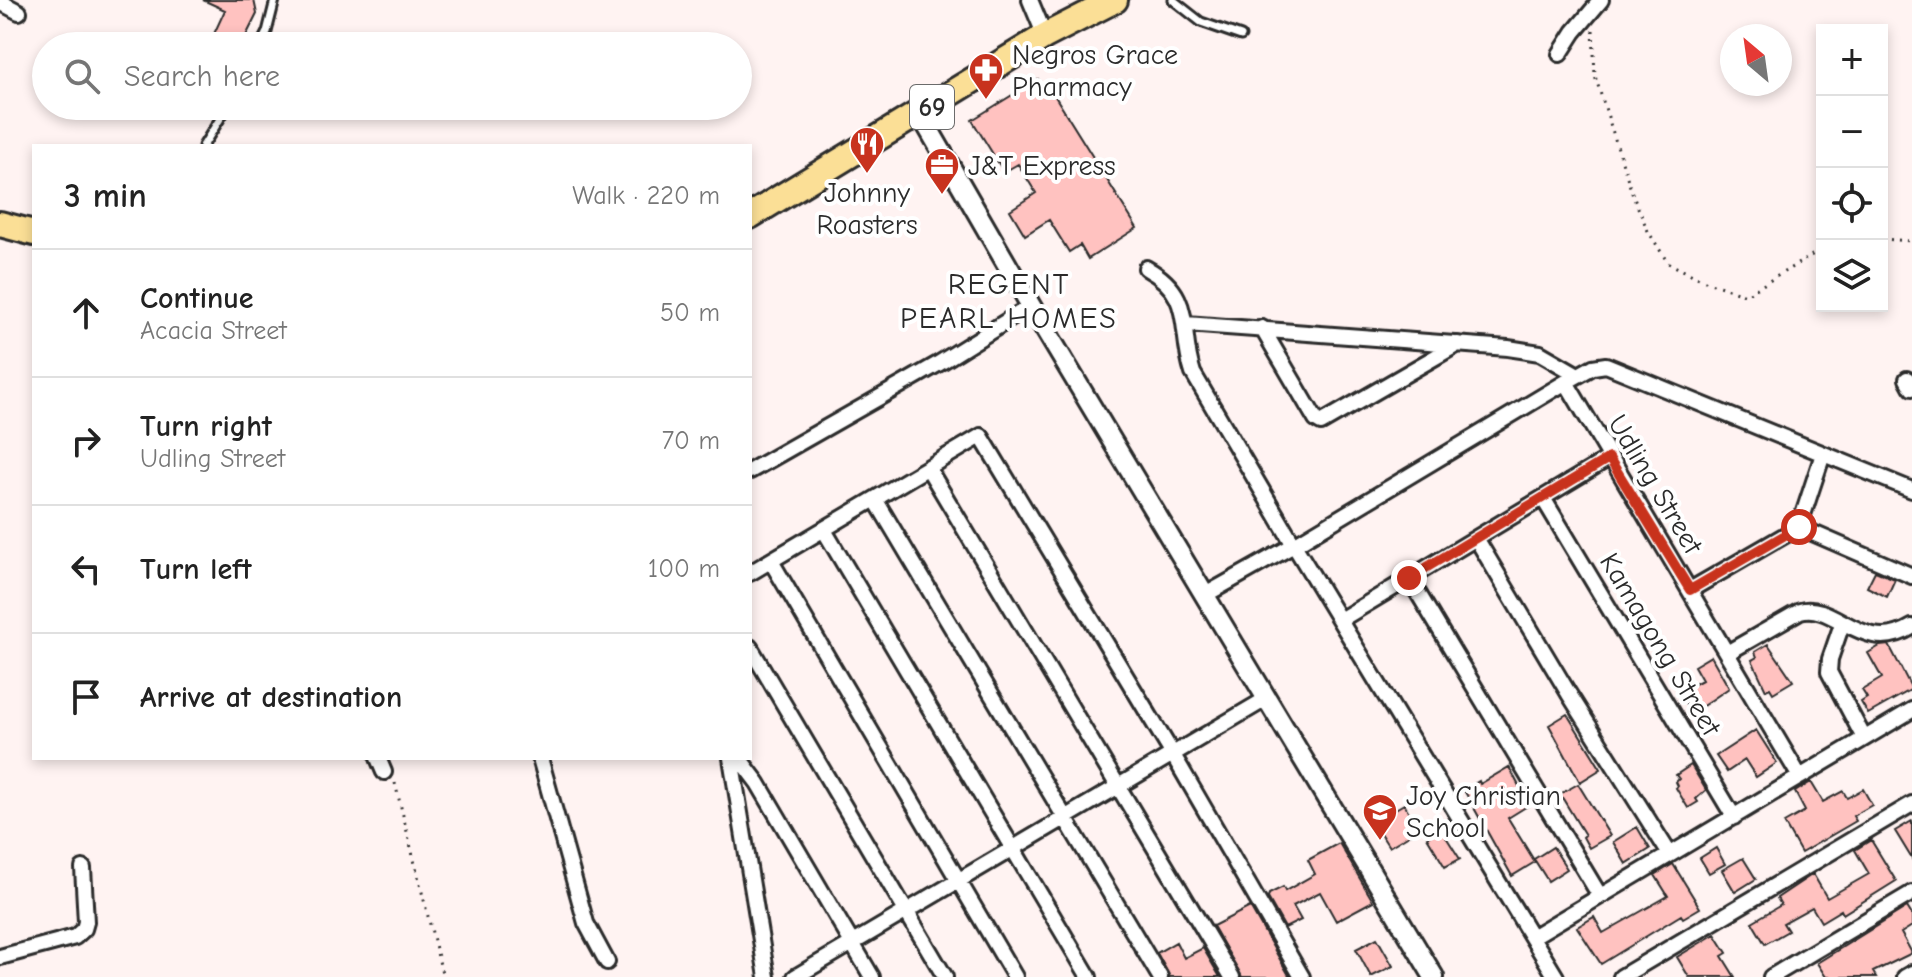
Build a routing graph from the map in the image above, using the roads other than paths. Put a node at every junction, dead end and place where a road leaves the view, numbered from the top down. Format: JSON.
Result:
{"nodes":[{"id":1,"x":275,"y":0,"type":"edge"},
{"id":2,"x":1030,"y":0,"type":"edge"},
{"id":3,"x":1115,"y":0,"type":"edge"},
{"id":4,"x":1173,"y":0,"type":"edge"},
{"id":5,"x":1601,"y":0,"type":"edge"},
{"id":6,"x":0,"y":2,"type":"edge"},
{"id":7,"x":19,"y":12,"type":"dead end"},
{"id":8,"x":267,"y":32,"type":"edge"},
{"id":9,"x":1045,"y":36,"type":"junction"},
{"id":10,"x":1241,"y":36,"type":"dead end"},
{"id":11,"x":1560,"y":54,"type":"dead end"},
{"id":12,"x":920,"y":114,"type":"junction"},
{"id":13,"x":219,"y":120,"type":"edge"},
{"id":14,"x":204,"y":144,"type":"edge"},
{"id":15,"x":752,"y":215,"type":"edge"},
{"id":16,"x":0,"y":224,"type":"edge"},
{"id":17,"x":32,"y":232,"type":"edge"},
{"id":18,"x":1146,"y":268,"type":"dead end"},
{"id":19,"x":1031,"y":306,"type":"junction"},
{"id":20,"x":1186,"y":324,"type":"junction"},
{"id":21,"x":1262,"y":328,"type":"junction"},
{"id":22,"x":1458,"y":344,"type":"junction"},
{"id":23,"x":1572,"y":378,"type":"junction"},
{"id":24,"x":1823,"y":454,"type":"junction"},
{"id":25,"x":1609,"y":458,"type":"junction"},
{"id":26,"x":928,"y":468,"type":"junction"},
{"id":27,"x":752,"y":470,"type":"edge"},
{"id":28,"x":1912,"y":490,"type":"edge"},
{"id":29,"x":1543,"y":498,"type":"junction"},
{"id":30,"x":875,"y":499,"type":"junction"},
{"id":31,"x":1799,"y":527,"type":"junction"},
{"id":32,"x":824,"y":530,"type":"junction"},
{"id":33,"x":1476,"y":538,"type":"junction"},
{"id":34,"x":1294,"y":545,"type":"junction"},
{"id":35,"x":771,"y":561,"type":"junction"},
{"id":36,"x":752,"y":572,"type":"edge"},
{"id":37,"x":1912,"y":576,"type":"edge"},
{"id":38,"x":1409,"y":578,"type":"junction"},
{"id":39,"x":1690,"y":590,"type":"junction"},
{"id":40,"x":1205,"y":595,"type":"junction"},
{"id":41,"x":1340,"y":620,"type":"junction"},
{"id":42,"x":1842,"y":624,"type":"junction"},
{"id":43,"x":1912,"y":627,"type":"edge"},
{"id":44,"x":752,"y":650,"type":"edge"},
{"id":45,"x":1727,"y":653,"type":"junction"},
{"id":46,"x":1266,"y":699,"type":"junction"},
{"id":47,"x":1912,"y":710,"type":"edge"},
{"id":48,"x":1864,"y":738,"type":"junction"},
{"id":49,"x":1172,"y":753,"type":"junction"},
{"id":50,"x":541,"y":760,"type":"edge"},
{"id":51,"x":731,"y":760,"type":"edge"},
{"id":52,"x":741,"y":760,"type":"edge"},
{"id":53,"x":1800,"y":777,"type":"junction"},
{"id":54,"x":1118,"y":784,"type":"junction"},
{"id":55,"x":1912,"y":804,"type":"edge"},
{"id":56,"x":1064,"y":816,"type":"junction"},
{"id":57,"x":1734,"y":817,"type":"junction"},
{"id":58,"x":1011,"y":848,"type":"junction"},
{"id":59,"x":1669,"y":853,"type":"junction"},
{"id":60,"x":83,"y":868,"type":"dead end"},
{"id":61,"x":957,"y":880,"type":"junction"},
{"id":62,"x":1912,"y":893,"type":"edge"},
{"id":63,"x":1600,"y":896,"type":"junction"},
{"id":64,"x":906,"y":910,"type":"junction"},
{"id":65,"x":1532,"y":937,"type":"junction"},
{"id":66,"x":852,"y":942,"type":"junction"},
{"id":67,"x":0,"y":957,"type":"edge"},
{"id":68,"x":607,"y":962,"type":"dead end"},
{"id":69,"x":1912,"y":973,"type":"edge"},
{"id":70,"x":802,"y":975,"type":"edge"},
{"id":71,"x":767,"y":977,"type":"edge"},
{"id":72,"x":872,"y":977,"type":"edge"},
{"id":73,"x":945,"y":977,"type":"edge"},
{"id":74,"x":1015,"y":977,"type":"edge"},
{"id":75,"x":1089,"y":977,"type":"edge"},
{"id":76,"x":1160,"y":977,"type":"edge"},
{"id":77,"x":1232,"y":977,"type":"edge"},
{"id":78,"x":1302,"y":977,"type":"edge"},
{"id":79,"x":1434,"y":977,"type":"edge"},
{"id":80,"x":1556,"y":977,"type":"edge"},
{"id":81,"x":1621,"y":977,"type":"edge"},
{"id":82,"x":1771,"y":977,"type":"edge"},
{"id":83,"x":1905,"y":977,"type":"edge"}],
"edges":[{"from":1,"to":8,"type":"lane"},
{"from":2,"to":9,"type":"street"},
{"from":3,"to":9,"type":"main road","number":"69"},
{"from":4,"to":10,"type":"lane"},
{"from":5,"to":11,"type":"street"},
{"from":6,"to":7,"type":"street"},
{"from":9,"to":12,"type":"main road","number":"69"},
{"from":12,"to":15,"type":"main road","number":"69"},
{"from":12,"to":19,"type":"street"},
{"from":13,"to":14,"type":"lane"},
{"from":16,"to":17,"type":"main road"},
{"from":18,"to":20,"type":"street"},
{"from":19,"to":27,"type":"street"},
{"from":19,"to":40,"type":"street"},
{"from":20,"to":21,"type":"street"},
{"from":20,"to":34,"type":"street"},
{"from":21,"to":22,"type":"street"},
{"from":21,"to":22,"type":"street"},
{"from":22,"to":23,"type":"street"},
{"from":23,"to":24,"type":"street"},
{"from":23,"to":25,"type":"street","name":"Udling Street"},
{"from":23,"to":34,"type":"street"},
{"from":24,"to":28,"type":"street"},
{"from":24,"to":31,"type":"street"},
{"from":25,"to":29,"type":"street"},
{"from":25,"to":39,"type":"street","name":"Udling Street"},
{"from":26,"to":30,"type":"street"},
{"from":26,"to":49,"type":"street"},
{"from":26,"to":54,"type":"street"},
{"from":29,"to":33,"type":"street"},
{"from":29,"to":57,"type":"street","name":"Kamagong Street"},
{"from":30,"to":32,"type":"street"},
{"from":30,"to":56,"type":"street"},
{"from":31,"to":37,"type":"street"},
{"from":31,"to":39,"type":"street"},
{"from":32,"to":35,"type":"street"},
{"from":32,"to":58,"type":"street"},
{"from":33,"to":38,"type":"street"},
{"from":33,"to":59,"type":"street"},
{"from":34,"to":40,"type":"street"},
{"from":34,"to":41,"type":"street"},
{"from":35,"to":36,"type":"street"},
{"from":35,"to":61,"type":"street"},
{"from":38,"to":41,"type":"street"},
{"from":38,"to":63,"type":"street"},
{"from":39,"to":45,"type":"street","name":"Udling Street"},
{"from":40,"to":46,"type":"street"},
{"from":41,"to":65,"type":"street"},
{"from":42,"to":43,"type":"street"},
{"from":42,"to":45,"type":"street"},
{"from":42,"to":48,"type":"street"},
{"from":44,"to":64,"type":"street"},
{"from":45,"to":53,"type":"street","name":"Udling Street"},
{"from":46,"to":49,"type":"street"},
{"from":46,"to":79,"type":"street"},
{"from":47,"to":48,"type":"street"},
{"from":48,"to":53,"type":"street"},
{"from":49,"to":54,"type":"street"},
{"from":49,"to":78,"type":"street"},
{"from":50,"to":68,"type":"street"},
{"from":51,"to":71,"type":"street"},
{"from":52,"to":66,"type":"street"},
{"from":53,"to":57,"type":"street"},
{"from":54,"to":56,"type":"street"},
{"from":54,"to":77,"type":"street"},
{"from":55,"to":81,"type":"street"},
{"from":56,"to":58,"type":"street"},
{"from":56,"to":76,"type":"street"},
{"from":57,"to":59,"type":"street"},
{"from":58,"to":61,"type":"street"},
{"from":58,"to":75,"type":"street"},
{"from":59,"to":63,"type":"street"},
{"from":60,"to":67,"type":"street"},
{"from":61,"to":64,"type":"street"},
{"from":61,"to":74,"type":"street"},
{"from":62,"to":82,"type":"street"},
{"from":63,"to":65,"type":"street"},
{"from":64,"to":66,"type":"street"},
{"from":64,"to":73,"type":"street"},
{"from":65,"to":80,"type":"street"},
{"from":66,"to":70,"type":"street"},
{"from":66,"to":72,"type":"street"},
{"from":69,"to":83,"type":"street"}]}
